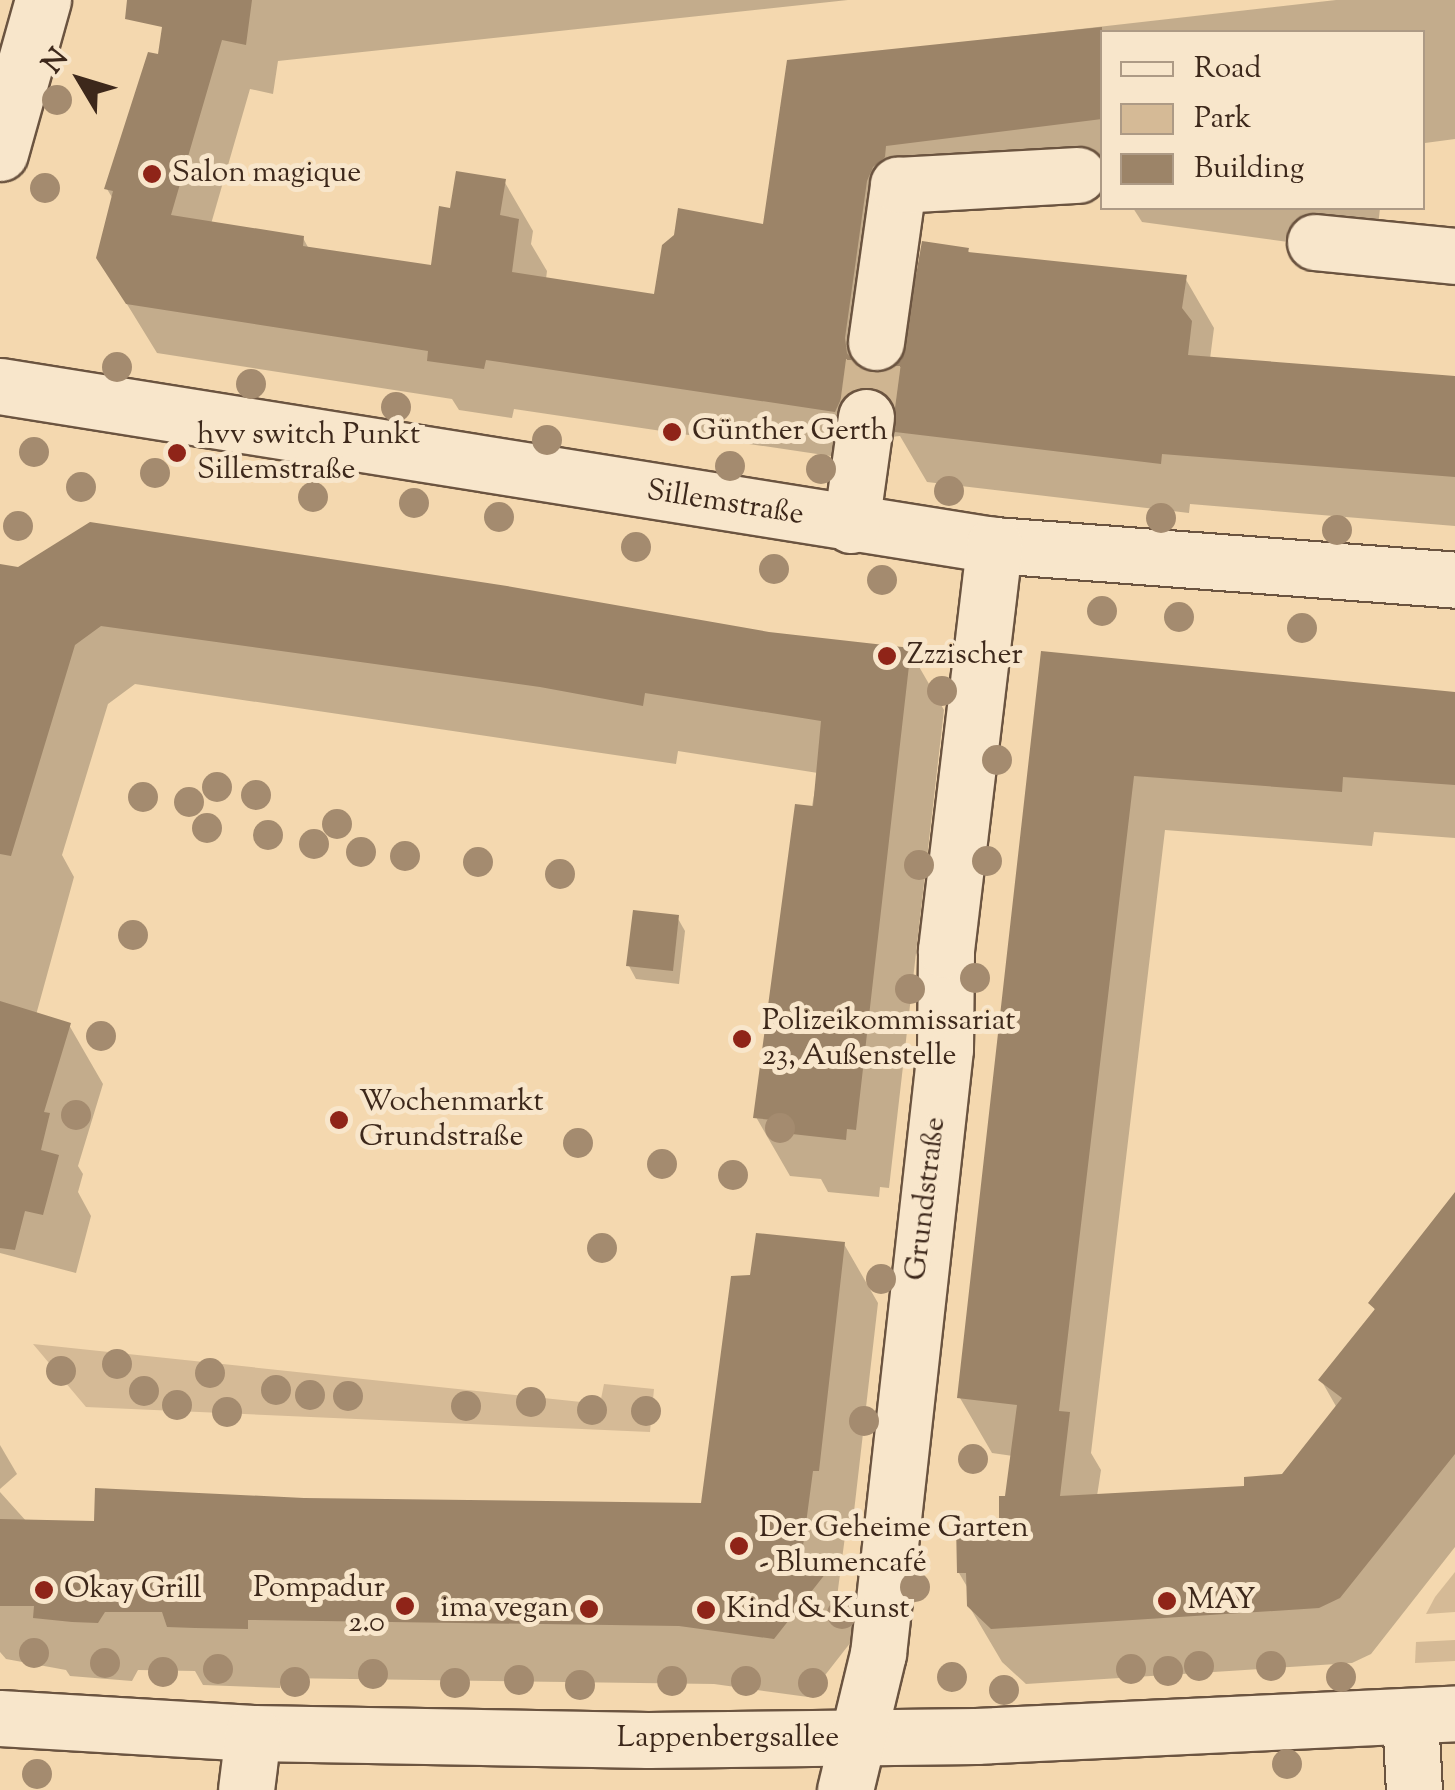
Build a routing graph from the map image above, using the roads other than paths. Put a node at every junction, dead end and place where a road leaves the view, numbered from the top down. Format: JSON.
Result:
{"nodes":[{"id":1,"x":43,"y":0,"type":"edge"},
{"id":2,"x":0,"y":153,"type":"edge"},
{"id":3,"x":1078,"y":175,"type":"dead end"},
{"id":4,"x":1315,"y":242,"type":"dead end"},
{"id":5,"x":1455,"y":256,"type":"edge"},
{"id":6,"x":876,"y":342,"type":"tunnel mouth"},
{"id":7,"x":0,"y":386,"type":"edge"},
{"id":8,"x":866,"y":417,"type":"tunnel mouth"},
{"id":9,"x":851,"y":524,"type":"junction"},
{"id":10,"x":994,"y":545,"type":"junction"},
{"id":11,"x":1455,"y":580,"type":"edge"},
{"id":12,"x":1432,"y":1715,"type":"edge"},
{"id":13,"x":0,"y":1718,"type":"edge"},
{"id":14,"x":253,"y":1733,"type":"junction"},
{"id":15,"x":857,"y":1738,"type":"junction"},
{"id":16,"x":246,"y":1790,"type":"edge"},
{"id":17,"x":845,"y":1790,"type":"edge"},
{"id":18,"x":1414,"y":1790,"type":"edge"}],
"edges":[{"from":1,"to":2,"type":"street"},
{"from":3,"to":6,"type":"street"},
{"from":4,"to":5,"type":"street"},
{"from":7,"to":9,"type":"street","name":"Sillemstraße"},
{"from":8,"to":9,"type":"street"},
{"from":9,"to":10,"type":"street","name":"Sillemstraße"},
{"from":10,"to":11,"type":"street","name":"Sillemstraße"},
{"from":10,"to":15,"type":"street","name":"Grundstraße"},
{"from":12,"to":15,"type":"street","name":"Lappenbergsallee"},
{"from":12,"to":18,"type":"street"},
{"from":13,"to":14,"type":"street","name":"Lappenbergsallee"},
{"from":14,"to":15,"type":"street","name":"Lappenbergsallee"},
{"from":14,"to":16,"type":"street"},
{"from":15,"to":17,"type":"street","name":"Grundstraße"}]}
